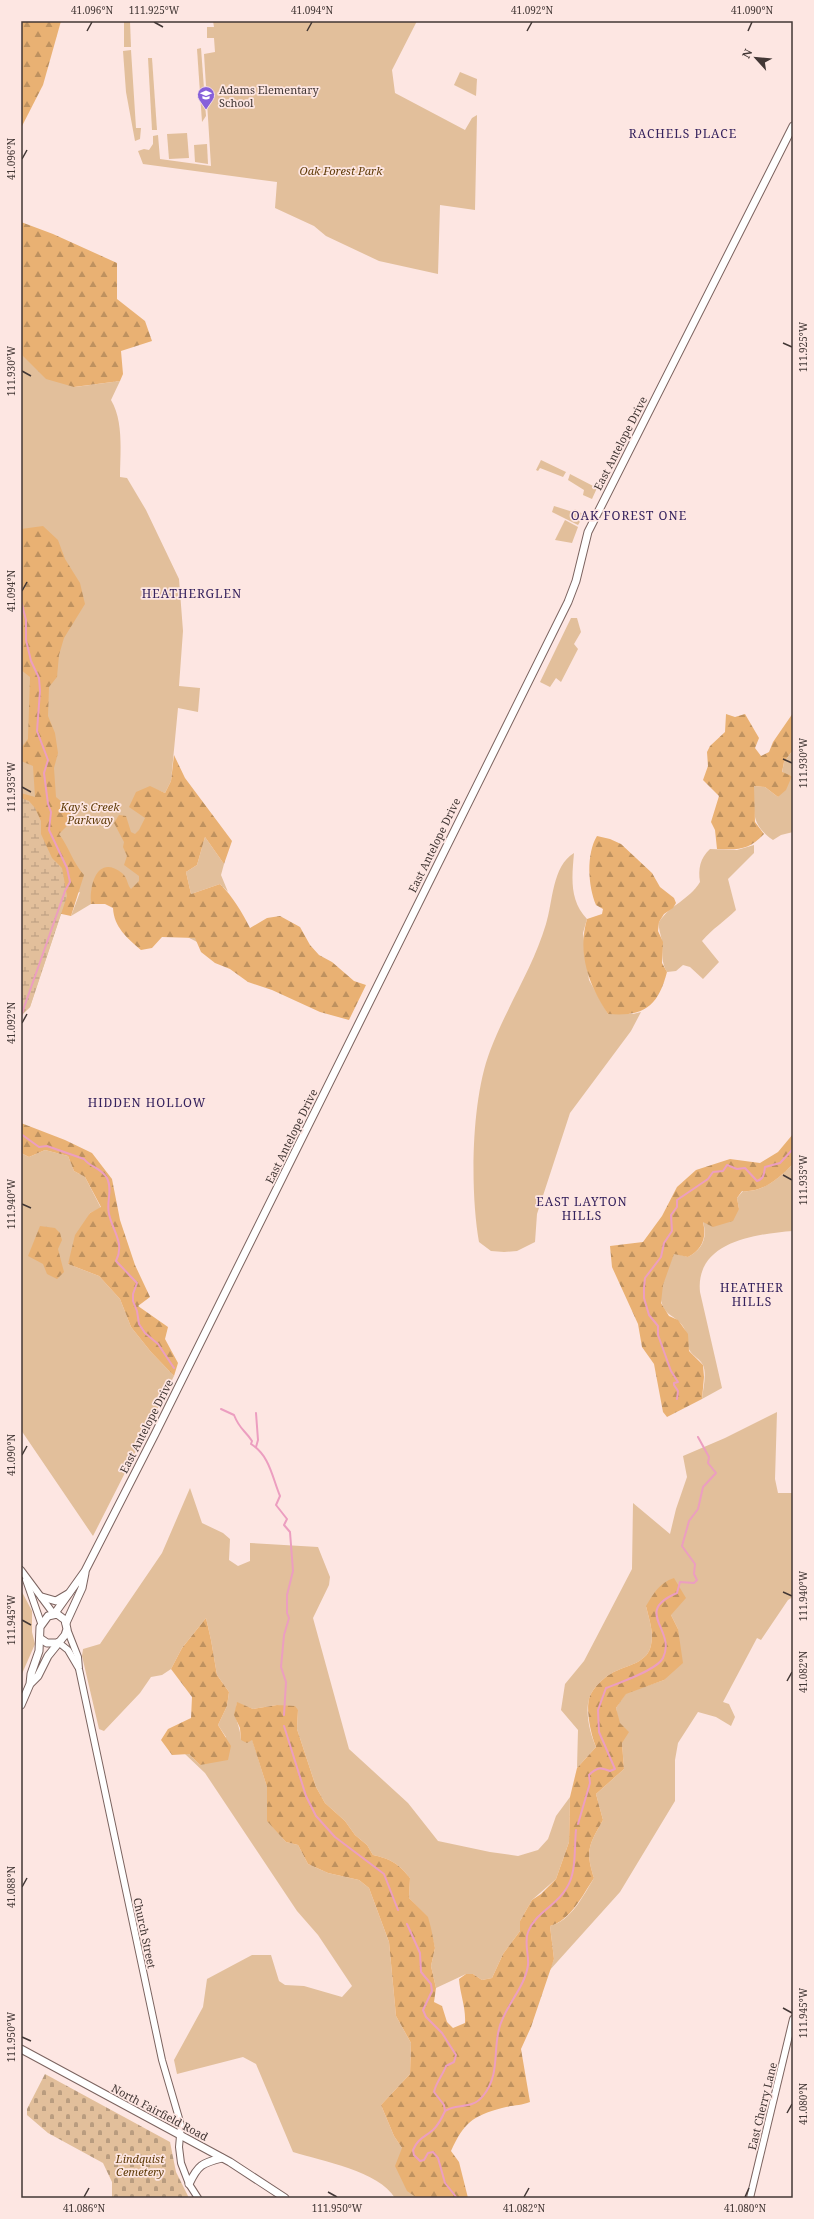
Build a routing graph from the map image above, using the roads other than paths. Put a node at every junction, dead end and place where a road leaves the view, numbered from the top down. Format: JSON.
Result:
{"nodes":[{"id":1,"x":793,"y":126,"type":"edge"},
{"id":2,"x":85,"y":1571,"type":"junction"},
{"id":3,"x":23,"y":1572,"type":"edge"},
{"id":4,"x":71,"y":1592,"type":"junction"},
{"id":5,"x":42,"y":1597,"type":"junction"},
{"id":6,"x":54,"y":1613,"type":"junction"},
{"id":7,"x":41,"y":1623,"type":"junction"},
{"id":8,"x":66,"y":1626,"type":"junction"},
{"id":9,"x":40,"y":1639,"type":"junction"},
{"id":10,"x":58,"y":1643,"type":"junction"},
{"id":11,"x":79,"y":1669,"type":"junction"},
{"id":12,"x":30,"y":1684,"type":"junction"},
{"id":13,"x":21,"y":1705,"type":"edge"},
{"id":14,"x":793,"y":2018,"type":"edge"},
{"id":15,"x":21,"y":2049,"type":"edge"},
{"id":16,"x":181,"y":2136,"type":"junction"},
{"id":17,"x":222,"y":2158,"type":"junction"},
{"id":18,"x":189,"y":2184,"type":"junction"},
{"id":19,"x":198,"y":2198,"type":"edge"},
{"id":20,"x":285,"y":2198,"type":"edge"},
{"id":21,"x":750,"y":2198,"type":"edge"}],
"edges":[{"from":1,"to":2,"type":"main road","name":"East Antelope Drive"},
{"from":2,"to":4,"type":"main road","name":"East Antelope Drive"},
{"from":2,"to":8,"type":"main road","name":"East Antelope Drive"},
{"from":3,"to":5,"type":"street"},
{"from":3,"to":7,"type":"street"},
{"from":4,"to":5,"type":"main road"},
{"from":4,"to":6,"type":"main road","name":"East Antelope Drive"},
{"from":5,"to":6,"type":"street"},
{"from":6,"to":7,"type":"main road"},
{"from":6,"to":8,"type":"main road"},
{"from":7,"to":9,"type":"main road"},
{"from":8,"to":10,"type":"main road"},
{"from":8,"to":11,"type":"street","name":"Church Street"},
{"from":9,"to":10,"type":"main road"},
{"from":9,"to":12,"type":"main road"},
{"from":10,"to":11,"type":"street","name":"Church Street"},
{"from":10,"to":12,"type":"main road"},
{"from":11,"to":16,"type":"street","name":"Church Street"},
{"from":12,"to":13,"type":"main road"},
{"from":14,"to":21,"type":"street","name":"East Cherry Lane"},
{"from":15,"to":16,"type":"main road","name":"North Fairfield Road"},
{"from":16,"to":17,"type":"main road","name":"North Fairfield Road"},
{"from":16,"to":18,"type":"street","name":"Church Street"},
{"from":17,"to":18,"type":"main road"},
{"from":17,"to":20,"type":"main road","name":"North Fairfield Road"},
{"from":18,"to":19,"type":"street","name":"Church Street"}]}
